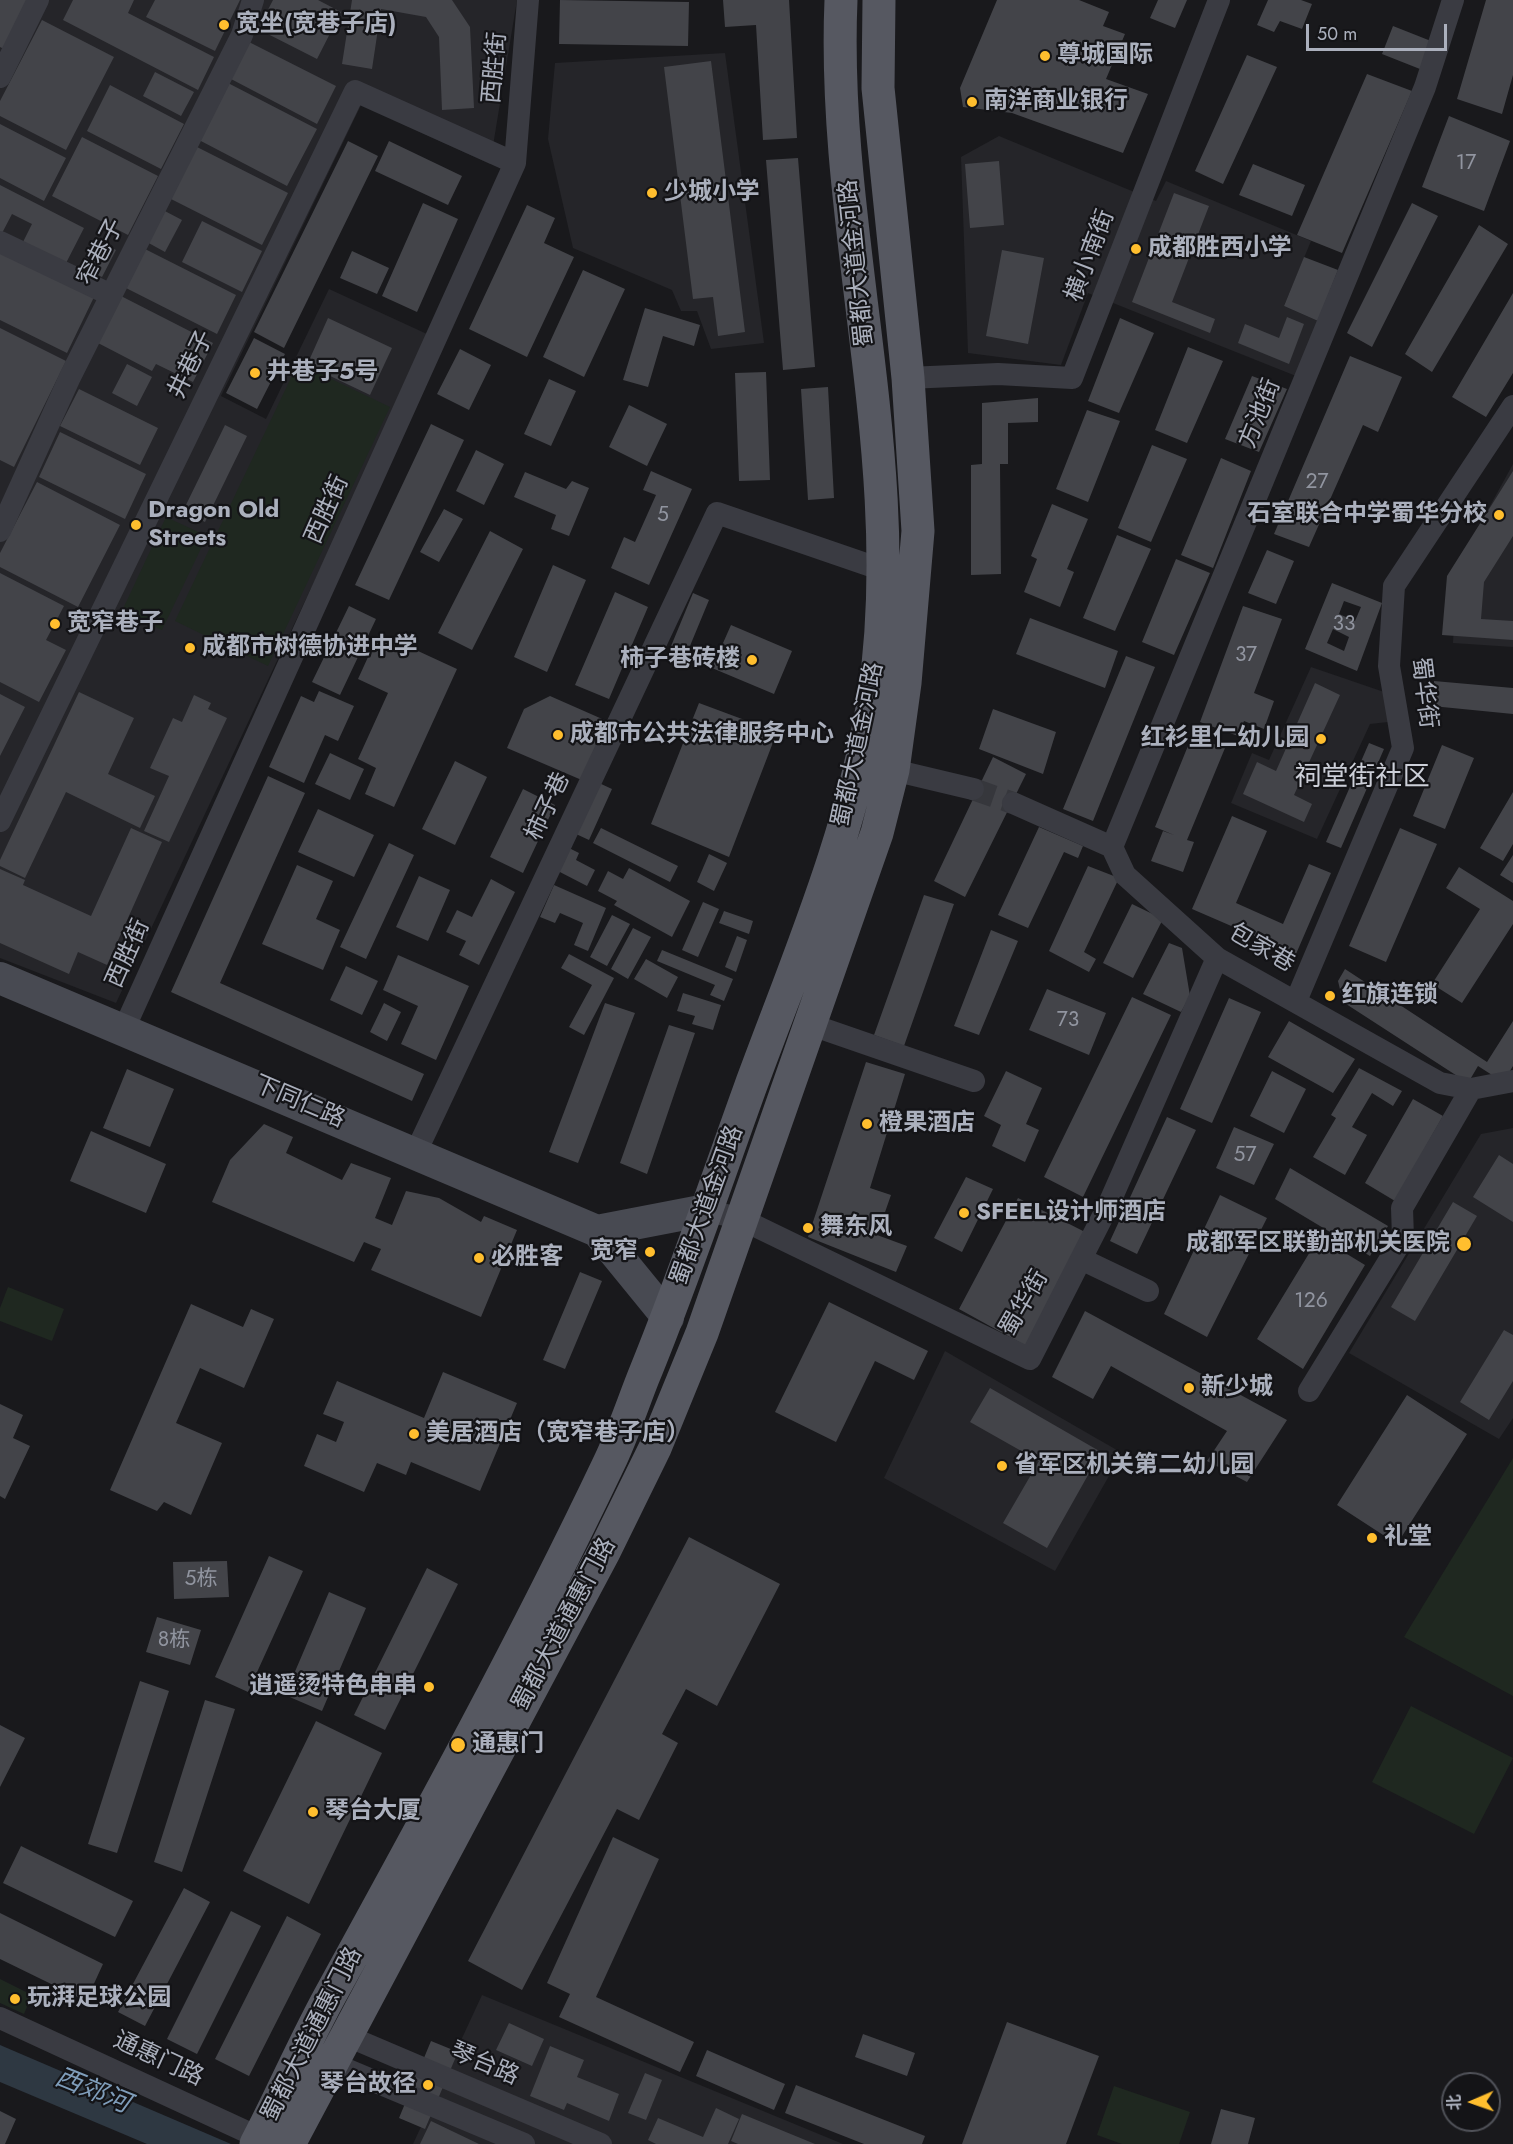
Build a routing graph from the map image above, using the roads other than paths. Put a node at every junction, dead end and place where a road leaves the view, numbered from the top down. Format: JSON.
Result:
{"nodes":[{"id":1,"x":38,"y":0,"type":"edge"},
{"id":2,"x":253,"y":0,"type":"edge"},
{"id":3,"x":528,"y":0,"type":"edge"},
{"id":4,"x":841,"y":0,"type":"edge"},
{"id":5,"x":879,"y":0,"type":"edge"},
{"id":6,"x":1219,"y":0,"type":"edge"},
{"id":7,"x":1453,"y":0,"type":"edge"},
{"id":8,"x":0,"y":77,"type":"edge"},
{"id":9,"x":515,"y":163,"type":"junction"},
{"id":10,"x":0,"y":242,"type":"edge"},
{"id":11,"x":111,"y":295,"type":"junction"},
{"id":12,"x":908,"y":378,"type":"junction"},
{"id":13,"x":1513,"y":406,"type":"edge"},
{"id":14,"x":0,"y":531,"type":"edge"},
{"id":15,"x":883,"y":570,"type":"junction"},
{"id":16,"x":893,"y":770,"type":"junction"},
{"id":17,"x":973,"y":789,"type":"tunnel mouth"},
{"id":18,"x":1013,"y":803,"type":"tunnel mouth"},
{"id":19,"x":0,"y":821,"type":"edge"},
{"id":20,"x":1112,"y":847,"type":"junction"},
{"id":21,"x":1217,"y":958,"type":"junction"},
{"id":22,"x":0,"y":978,"type":"edge"},
{"id":23,"x":1296,"y":1001,"type":"junction"},
{"id":24,"x":809,"y":1024,"type":"junction"},
{"id":25,"x":124,"y":1029,"type":"junction"},
{"id":26,"x":974,"y":1081,"type":"dead end"},
{"id":27,"x":1513,"y":1081,"type":"edge"},
{"id":28,"x":1471,"y":1089,"type":"junction"},
{"id":29,"x":416,"y":1152,"type":"junction"},
{"id":30,"x":706,"y":1210,"type":"junction"},
{"id":31,"x":741,"y":1219,"type":"junction"},
{"id":32,"x":597,"y":1231,"type":"junction"},
{"id":33,"x":1081,"y":1258,"type":"junction"},
{"id":34,"x":1148,"y":1291,"type":"dead end"},
{"id":35,"x":668,"y":1318,"type":"junction"},
{"id":36,"x":702,"y":1333,"type":"junction"},
{"id":37,"x":1309,"y":1391,"type":"dead end"},
{"id":38,"x":0,"y":2018,"type":"edge"},
{"id":39,"x":338,"y":2049,"type":"junction"},
{"id":40,"x":268,"y":2142,"type":"edge"},
{"id":41,"x":524,"y":2144,"type":"edge"},
{"id":42,"x":602,"y":2144,"type":"edge"}],
"edges":[{"from":1,"to":8,"type":"street"},
{"from":2,"to":11,"type":"street","name":"窄巷子"},
{"from":3,"to":9,"type":"street","name":"西胜街"},
{"from":4,"to":15,"type":"main road","name":"蜀都大道金河路"},
{"from":5,"to":12,"type":"main road","name":"蜀都大道金河路"},
{"from":6,"to":12,"type":"street","name":"横小南街"},
{"from":7,"to":20,"type":"street","name":"方池街"},
{"from":9,"to":19,"type":"street","name":"井巷子"},
{"from":9,"to":25,"type":"street","name":"西胜街"},
{"from":10,"to":11,"type":"street"},
{"from":11,"to":14,"type":"street","name":"窄巷子"},
{"from":12,"to":16,"type":"main road","name":"蜀都大道金河路"},
{"from":13,"to":23,"type":"street","name":"蜀华街"},
{"from":15,"to":29,"type":"street","name":"柿子巷"},
{"from":15,"to":30,"type":"main road","name":"蜀都大道金河路"},
{"from":16,"to":17,"type":"street"},
{"from":16,"to":24,"type":"main road","name":"蜀都大道金河路"},
{"from":18,"to":20,"type":"street"},
{"from":20,"to":21,"type":"street","name":"包家巷"},
{"from":21,"to":23,"type":"street","name":"包家巷"},
{"from":21,"to":33,"type":"street","name":"蜀华街"},
{"from":22,"to":25,"type":"street","name":"下同仁路"},
{"from":23,"to":28,"type":"street","name":"包家巷"},
{"from":24,"to":26,"type":"street"},
{"from":24,"to":31,"type":"main road","name":"蜀都大道金河路"},
{"from":25,"to":29,"type":"street","name":"下同仁路"},
{"from":27,"to":28,"type":"street","name":"包家巷"},
{"from":28,"to":37,"type":"street"},
{"from":29,"to":32,"type":"street","name":"下同仁路"},
{"from":30,"to":31,"type":"street","name":"蜀华街"},
{"from":30,"to":32,"type":"street"},
{"from":30,"to":35,"type":"main road","name":"蜀都大道金河路"},
{"from":30,"to":36,"type":"main road"},
{"from":31,"to":33,"type":"street","name":"蜀华街"},
{"from":31,"to":36,"type":"main road","name":"蜀都大道通惠门路"},
{"from":32,"to":35,"type":"street","name":"下同仁路"},
{"from":33,"to":34,"type":"street"},
{"from":35,"to":40,"type":"main road","name":"蜀都大道通惠门路"},
{"from":36,"to":39,"type":"main road","name":"蜀都大道通惠门路"},
{"from":38,"to":40,"type":"street","name":"通惠门路"},
{"from":39,"to":40,"type":"main road","name":"蜀都大道通惠门路"},
{"from":39,"to":41,"type":"street"},
{"from":39,"to":42,"type":"street","name":"琴台路"}]}
